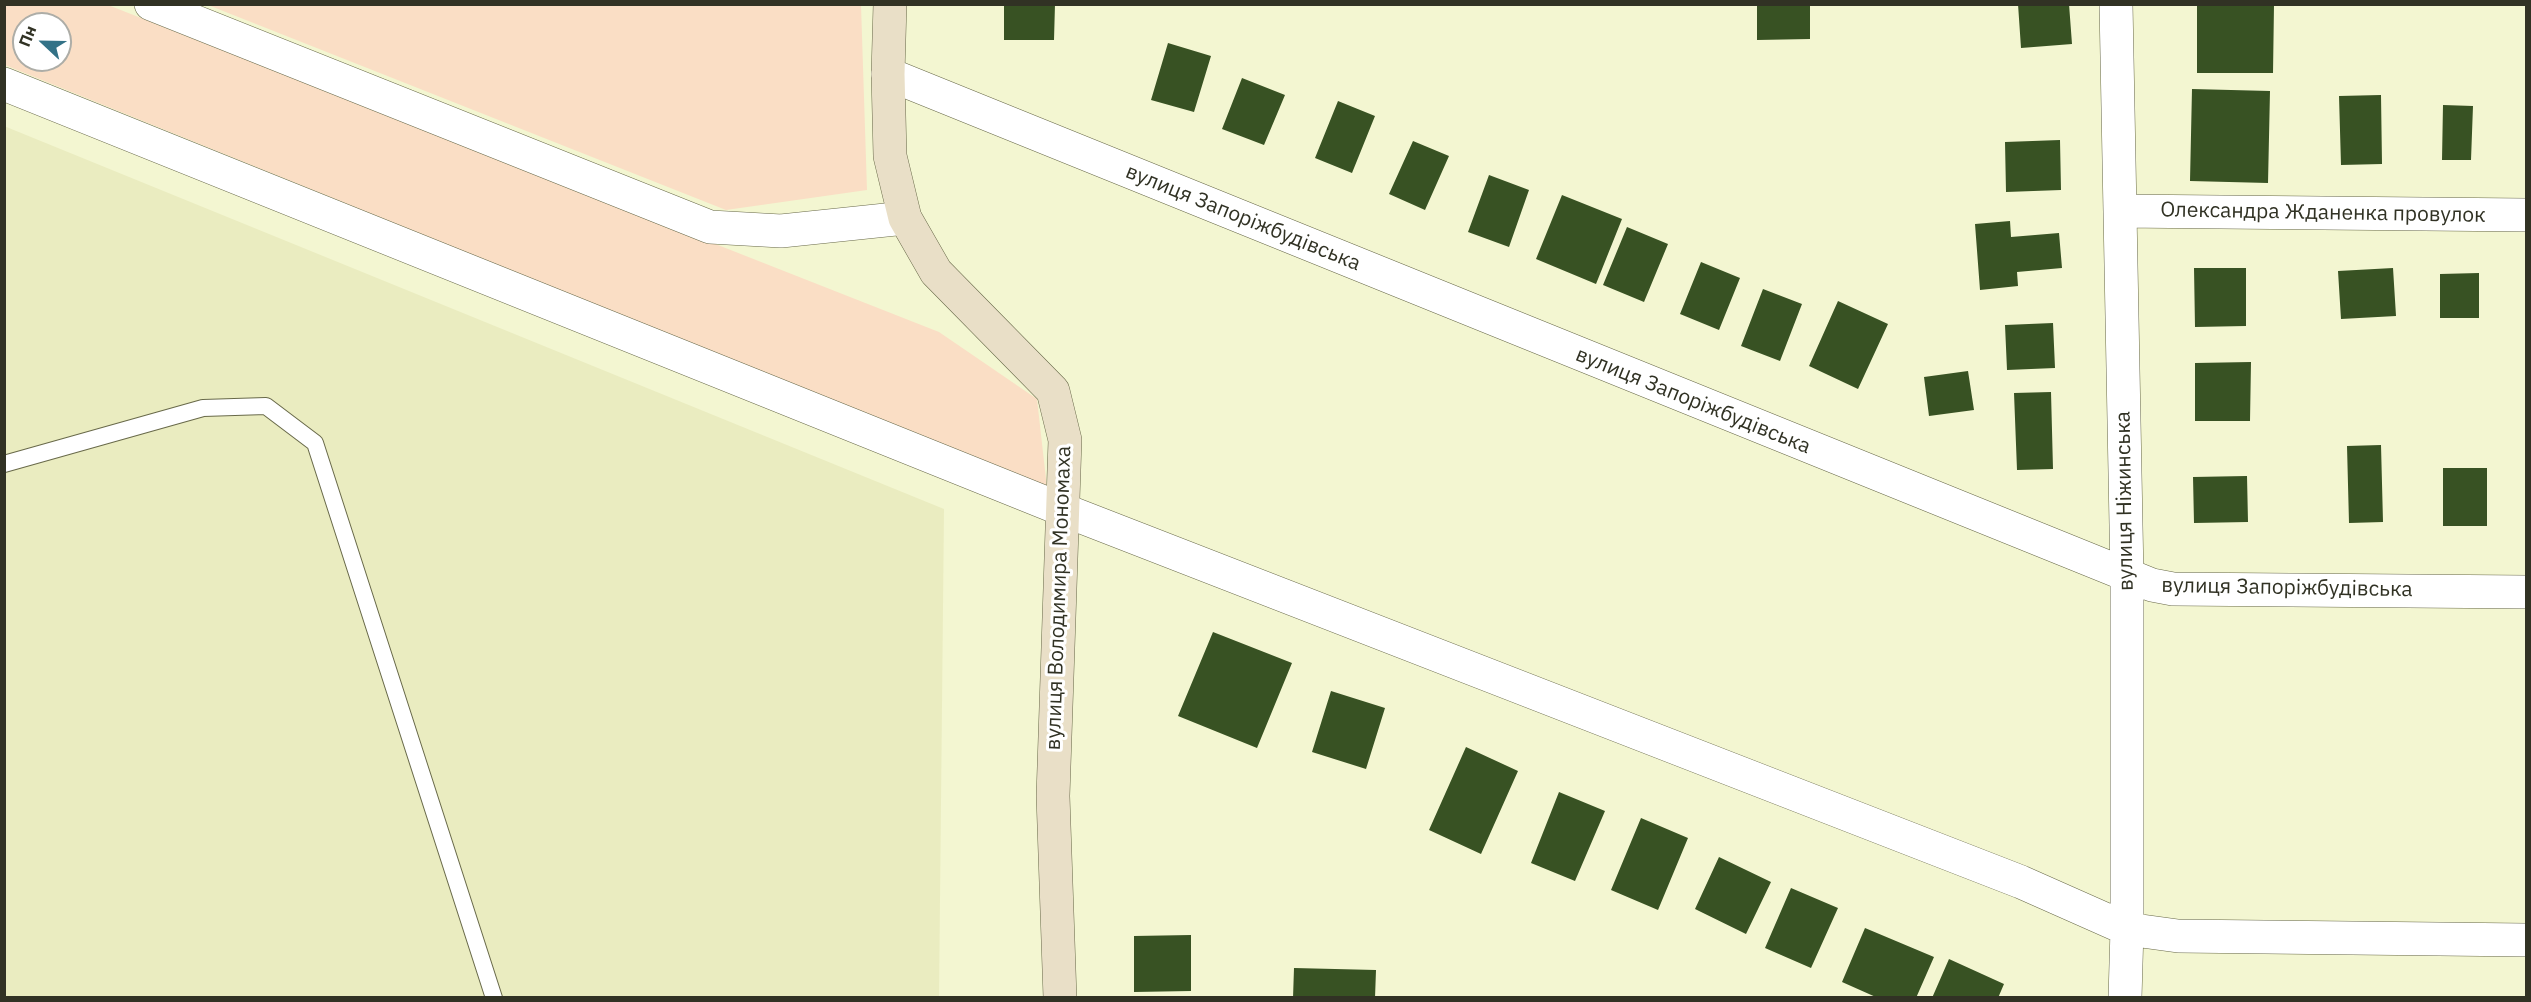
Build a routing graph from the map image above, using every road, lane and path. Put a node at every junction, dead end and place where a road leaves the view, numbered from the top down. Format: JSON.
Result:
{"nodes":[{"id":1,"x":150,"y":4,"type":"edge"},
{"id":2,"x":890,"y":4,"type":"edge"},
{"id":3,"x":2116,"y":4,"type":"edge"},
{"id":4,"x":888,"y":74,"type":"junction"},
{"id":5,"x":4,"y":84,"type":"edge"},
{"id":6,"x":2120,"y":211,"type":"junction"},
{"id":7,"x":2526,"y":215,"type":"edge"},
{"id":8,"x":905,"y":218,"type":"junction"},
{"id":9,"x":4,"y":464,"type":"edge"},
{"id":10,"x":1061,"y":509,"type":"junction"},
{"id":11,"x":2127,"y":577,"type":"junction"},
{"id":12,"x":2526,"y":592,"type":"edge"},
{"id":13,"x":2127,"y":928,"type":"junction"},
{"id":14,"x":2526,"y":940,"type":"edge"},
{"id":15,"x":494,"y":998,"type":"edge"},
{"id":16,"x":1060,"y":998,"type":"edge"},
{"id":17,"x":2125,"y":998,"type":"edge"}],
"edges":[{"from":1,"to":8,"type":"street"},
{"from":2,"to":4,"type":"street","name":"вулиця Володимира Мономаха"},
{"from":3,"to":6,"type":"street","name":"вулиця Ніжинська"},
{"from":4,"to":8,"type":"street","name":"вулиця Володимира Мономаха"},
{"from":4,"to":11,"type":"street","name":"вулиця Запоріжбудівська"},
{"from":5,"to":10,"type":"street"},
{"from":6,"to":7,"type":"street","name":"Олександра Жданенка провулок"},
{"from":6,"to":11,"type":"street","name":"вулиця Ніжинська"},
{"from":8,"to":10,"type":"street","name":"вулиця Володимира Мономаха"},
{"from":9,"to":15,"type":"lane"},
{"from":10,"to":13,"type":"street"},
{"from":10,"to":16,"type":"street","name":"вулиця Володимира Мономаха"},
{"from":11,"to":12,"type":"street","name":"вулиця Запоріжбудівська"},
{"from":11,"to":13,"type":"street","name":"вулиця Ніжинська"},
{"from":13,"to":14,"type":"street"},
{"from":13,"to":17,"type":"street","name":"вулиця Ніжинська"}]}
